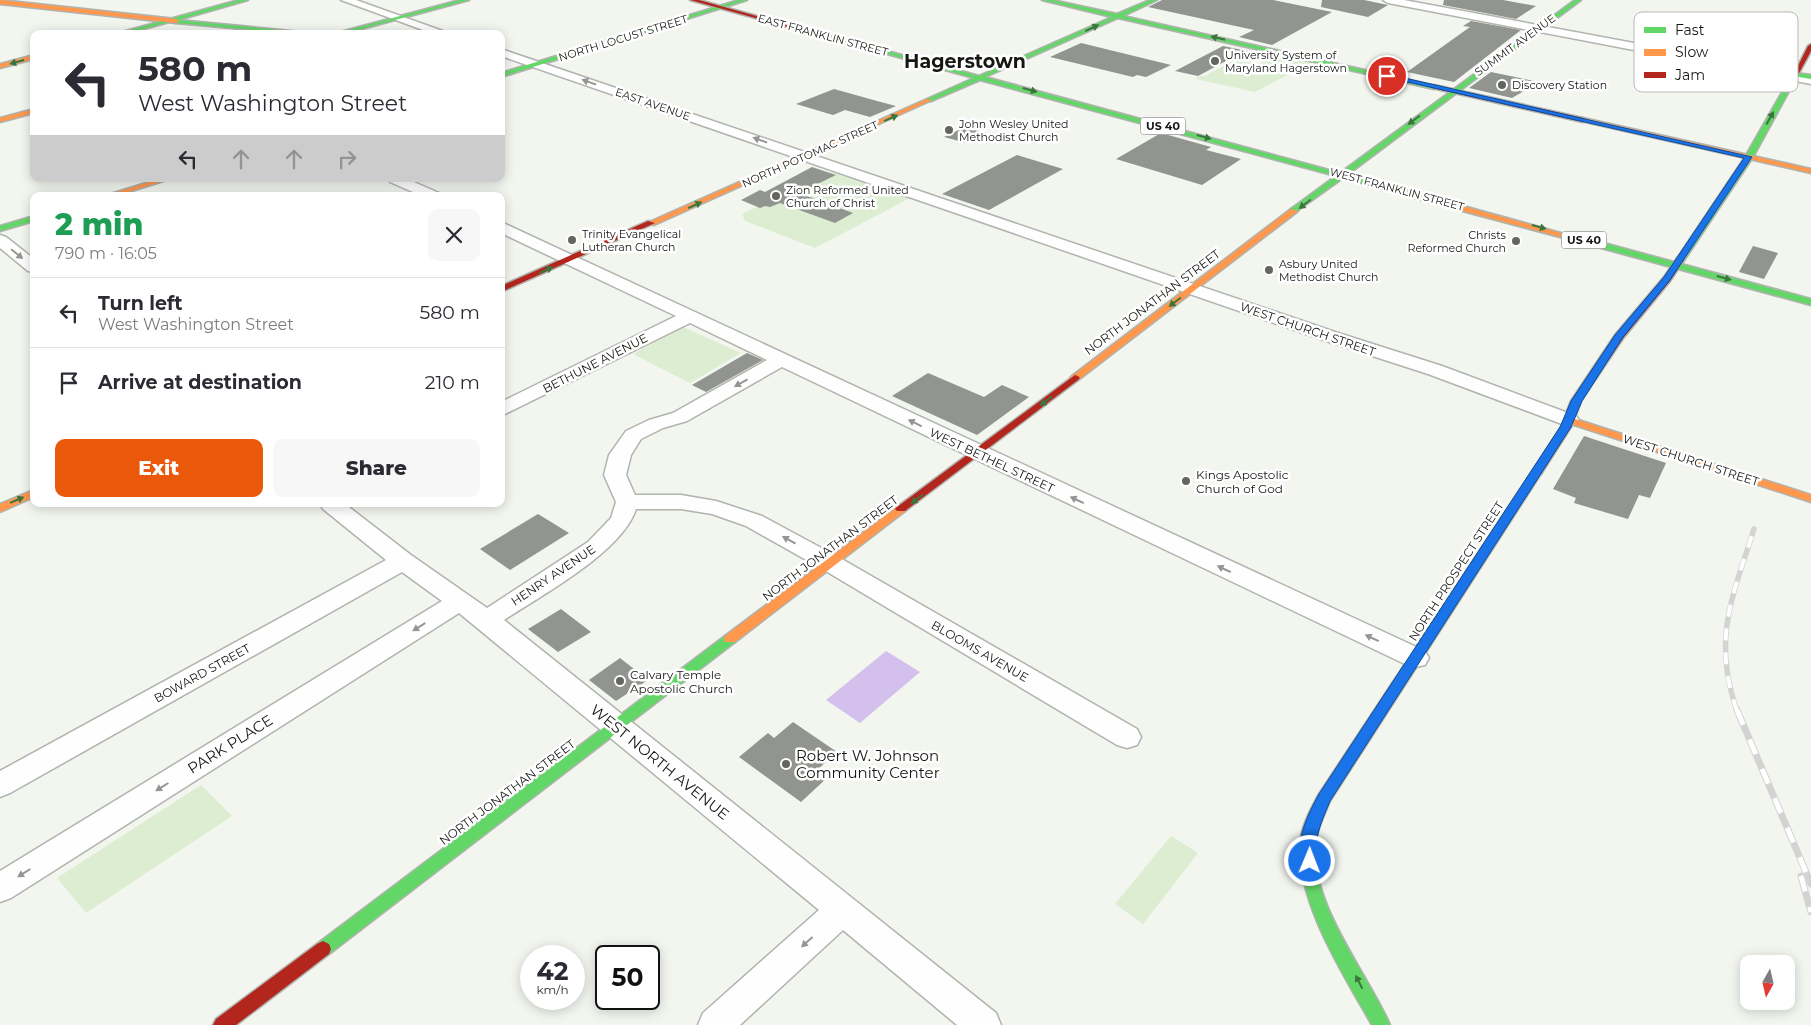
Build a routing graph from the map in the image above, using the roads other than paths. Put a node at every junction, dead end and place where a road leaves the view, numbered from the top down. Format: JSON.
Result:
{"nodes":[{"id":1,"x":245,"y":0,"type":"edge"},
{"id":2,"x":346,"y":0,"type":"edge"},
{"id":3,"x":466,"y":0,"type":"edge"},
{"id":4,"x":693,"y":0,"type":"edge"},
{"id":5,"x":744,"y":0,"type":"edge"},
{"id":6,"x":1045,"y":0,"type":"edge"},
{"id":7,"x":1154,"y":0,"type":"edge"},
{"id":8,"x":1388,"y":0,"type":"edge"},
{"id":9,"x":1578,"y":0,"type":"edge"},
{"id":10,"x":0,"y":2,"type":"edge"},
{"id":11,"x":721,"y":7,"type":"junction"},
{"id":12,"x":1118,"y":16,"type":"junction"},
{"id":13,"x":398,"y":17,"type":"junction"},
{"id":14,"x":167,"y":20,"type":"junction"},
{"id":15,"x":1538,"y":29,"type":"junction"},
{"id":16,"x":132,"y":30,"type":"edge"},
{"id":17,"x":276,"y":30,"type":"edge"},
{"id":18,"x":351,"y":30,"type":"edge"},
{"id":19,"x":435,"y":30,"type":"edge"},
{"id":20,"x":1811,"y":46,"type":"edge"},
{"id":21,"x":1634,"y":47,"type":"edge"},
{"id":22,"x":505,"y":53,"type":"edge"},
{"id":23,"x":30,"y":58,"type":"edge"},
{"id":24,"x":536,"y":64,"type":"junction"},
{"id":25,"x":0,"y":66,"type":"edge"},
{"id":26,"x":1798,"y":70,"type":"edge"},
{"id":27,"x":505,"y":74,"type":"edge"},
{"id":28,"x":983,"y":77,"type":"junction"},
{"id":29,"x":1798,"y":77,"type":"edge"},
{"id":30,"x":1798,"y":77,"type":"edge"},
{"id":31,"x":1811,"y":79,"type":"edge"},
{"id":32,"x":1454,"y":91,"type":"junction"},
{"id":33,"x":1786,"y":92,"type":"edge"},
{"id":34,"x":30,"y":113,"type":"edge"},
{"id":35,"x":0,"y":120,"type":"edge"},
{"id":36,"x":806,"y":156,"type":"junction"},
{"id":37,"x":1749,"y":157,"type":"junction"},
{"id":38,"x":1811,"y":171,"type":"edge"},
{"id":39,"x":1344,"y":175,"type":"junction"},
{"id":40,"x":153,"y":182,"type":"edge"},
{"id":41,"x":402,"y":182,"type":"edge"},
{"id":42,"x":121,"y":192,"type":"edge"},
{"id":43,"x":425,"y":192,"type":"edge"},
{"id":44,"x":30,"y":219,"type":"edge"},
{"id":45,"x":0,"y":228,"type":"edge"},
{"id":46,"x":505,"y":229,"type":"edge"},
{"id":47,"x":0,"y":240,"type":"edge"},
{"id":48,"x":570,"y":260,"type":"junction"},
{"id":49,"x":30,"y":264,"type":"edge"},
{"id":50,"x":1677,"y":265,"type":"junction"},
{"id":51,"x":505,"y":288,"type":"edge"},
{"id":52,"x":1192,"y":289,"type":"junction"},
{"id":53,"x":1811,"y":302,"type":"edge"},
{"id":54,"x":688,"y":317,"type":"junction"},
{"id":55,"x":783,"y":359,"type":"junction"},
{"id":56,"x":505,"y":408,"type":"edge"},
{"id":57,"x":1570,"y":420,"type":"junction"},
{"id":58,"x":978,"y":453,"type":"junction"},
{"id":59,"x":30,"y":495,"type":"edge"},
{"id":60,"x":1811,"y":499,"type":"edge"},
{"id":61,"x":627,"y":502,"type":"junction"},
{"id":62,"x":335,"y":507,"type":"edge"},
{"id":63,"x":0,"y":508,"type":"edge"},
{"id":64,"x":403,"y":561,"type":"junction"},
{"id":65,"x":832,"y":564,"type":"junction"},
{"id":66,"x":460,"y":601,"type":"junction"},
{"id":67,"x":487,"y":620,"type":"junction"},
{"id":68,"x":1416,"y":658,"type":"junction"},
{"id":69,"x":616,"y":727,"type":"junction"},
{"id":70,"x":1127,"y":737,"type":"dead end"},
{"id":71,"x":0,"y":785,"type":"edge"},
{"id":72,"x":0,"y":888,"type":"edge"},
{"id":73,"x":843,"y":910,"type":"junction"},
{"id":74,"x":222,"y":1025,"type":"edge"},
{"id":75,"x":715,"y":1025,"type":"edge"},
{"id":76,"x":984,"y":1025,"type":"edge"},
{"id":77,"x":1381,"y":1025,"type":"edge"}],
"edges":[{"from":1,"to":14,"type":"main road"},
{"from":2,"to":13,"type":"street"},
{"from":3,"to":13,"type":"main road"},
{"from":4,"to":11,"type":"main road","name":"EAST FRANKLIN STREET","number":"US 40"},
{"from":5,"to":11,"type":"main road","name":"NORTH LOCUST STREET"},
{"from":6,"to":12,"type":"main road"},
{"from":7,"to":12,"type":"main road","name":"NORTH POTOMAC STREET"},
{"from":8,"to":15,"type":"street"},
{"from":9,"to":15,"type":"main road","name":"SUMMIT AVENUE"},
{"from":10,"to":14,"type":"main road"},
{"from":11,"to":24,"type":"main road","name":"NORTH LOCUST STREET"},
{"from":11,"to":28,"type":"main road","name":"EAST FRANKLIN STREET","number":"US 40"},
{"from":28,"to":12,"type":"main road","name":"NORTH POTOMAC STREET","one_way":true},
{"from":32,"to":12,"type":"main road","one_way":true},
{"from":13,"to":18,"type":"main road"},
{"from":13,"to":19,"type":"street"},
{"from":14,"to":16,"type":"main road"},
{"from":14,"to":17,"type":"main road"},
{"from":15,"to":21,"type":"street"},
{"from":15,"to":32,"type":"main road","name":"SUMMIT AVENUE"},
{"from":20,"to":26,"type":"main road","name":"NORTH PROSPECT STREET"},
{"from":22,"to":24,"type":"street","name":"EAST AVENUE"},
{"from":23,"to":25,"type":"main road","one_way":true},
{"from":24,"to":27,"type":"main road","name":"NORTH LOCUST STREET"},
{"from":36,"to":24,"type":"street","name":"EAST AVENUE","one_way":true},
{"from":36,"to":28,"type":"main road","name":"NORTH POTOMAC STREET","one_way":true},
{"from":28,"to":39,"type":"main road","name":"WEST FRANKLIN STREET","number":"US 40","one_way":true},
{"from":29,"to":31,"type":"street"},
{"from":30,"to":31,"type":"main road"},
{"from":32,"to":37,"type":"main road"},
{"from":32,"to":39,"type":"main road","name":"NORTH JONATHAN STREET","one_way":true},
{"from":37,"to":33,"type":"main road","name":"NORTH PROSPECT STREET","one_way":true},
{"from":34,"to":35,"type":"main road"},
{"from":48,"to":36,"type":"main road","name":"NORTH POTOMAC STREET","one_way":true},
{"from":36,"to":52,"type":"street","name":"WEST CHURCH STREET"},
{"from":37,"to":38,"type":"main road"},
{"from":37,"to":50,"type":"main road","name":"NORTH PROSPECT STREET"},
{"from":39,"to":50,"type":"main road","name":"WEST FRANKLIN STREET","number":"US 40","one_way":true},
{"from":39,"to":52,"type":"main road","name":"NORTH JONATHAN STREET","one_way":true},
{"from":40,"to":42,"type":"main road"},
{"from":41,"to":43,"type":"street"},
{"from":44,"to":45,"type":"main road"},
{"from":46,"to":48,"type":"street","name":"WEST BETHEL STREET"},
{"from":47,"to":49,"type":"street","one_way":true},
{"from":51,"to":48,"type":"main road","name":"NORTH POTOMAC STREET","one_way":true},
{"from":48,"to":54,"type":"street","name":"WEST BETHEL STREET"},
{"from":50,"to":53,"type":"main road","name":"WEST FRANKLIN STREET","number":"US 40","one_way":true},
{"from":50,"to":57,"type":"main road","name":"NORTH PROSPECT STREET"},
{"from":52,"to":57,"type":"street","name":"WEST CHURCH STREET"},
{"from":52,"to":58,"type":"main road","name":"NORTH JONATHAN STREET","one_way":true},
{"from":54,"to":55,"type":"street","name":"WEST BETHEL STREET"},
{"from":54,"to":56,"type":"street","name":"BETHUNE AVENUE"},
{"from":58,"to":55,"type":"street","name":"WEST BETHEL STREET","one_way":true},
{"from":55,"to":61,"type":"street","one_way":true},
{"from":57,"to":60,"type":"main road","name":"WEST CHURCH STREET"},
{"from":57,"to":68,"type":"main road","name":"NORTH PROSPECT STREET"},
{"from":58,"to":65,"type":"main road","name":"NORTH JONATHAN STREET","one_way":true},
{"from":68,"to":58,"type":"street","name":"WEST BETHEL STREET","one_way":true},
{"from":63,"to":59,"type":"main road","one_way":true},
{"from":65,"to":61,"type":"street","name":"BLOOMS AVENUE","one_way":true},
{"from":61,"to":67,"type":"street","name":"HENRY AVENUE"},
{"from":62,"to":64,"type":"street","name":"WEST NORTH AVENUE"},
{"from":64,"to":66,"type":"street","name":"WEST NORTH AVENUE"},
{"from":64,"to":71,"type":"street","name":"BOWARD STREET"},
{"from":65,"to":69,"type":"main road","name":"NORTH JONATHAN STREET"},
{"from":65,"to":70,"type":"street","name":"BLOOMS AVENUE"},
{"from":66,"to":67,"type":"street","name":"WEST NORTH AVENUE"},
{"from":66,"to":72,"type":"street","name":"PARK PLACE","one_way":true},
{"from":67,"to":69,"type":"street","name":"WEST NORTH AVENUE"},
{"from":77,"to":68,"type":"main road","name":"NORTH PROSPECT STREET","one_way":true},
{"from":69,"to":73,"type":"street","name":"WEST NORTH AVENUE"},
{"from":69,"to":74,"type":"main road","name":"NORTH JONATHAN STREET"},
{"from":73,"to":75,"type":"street","one_way":true},
{"from":73,"to":76,"type":"street","name":"WEST NORTH AVENUE"}]}
